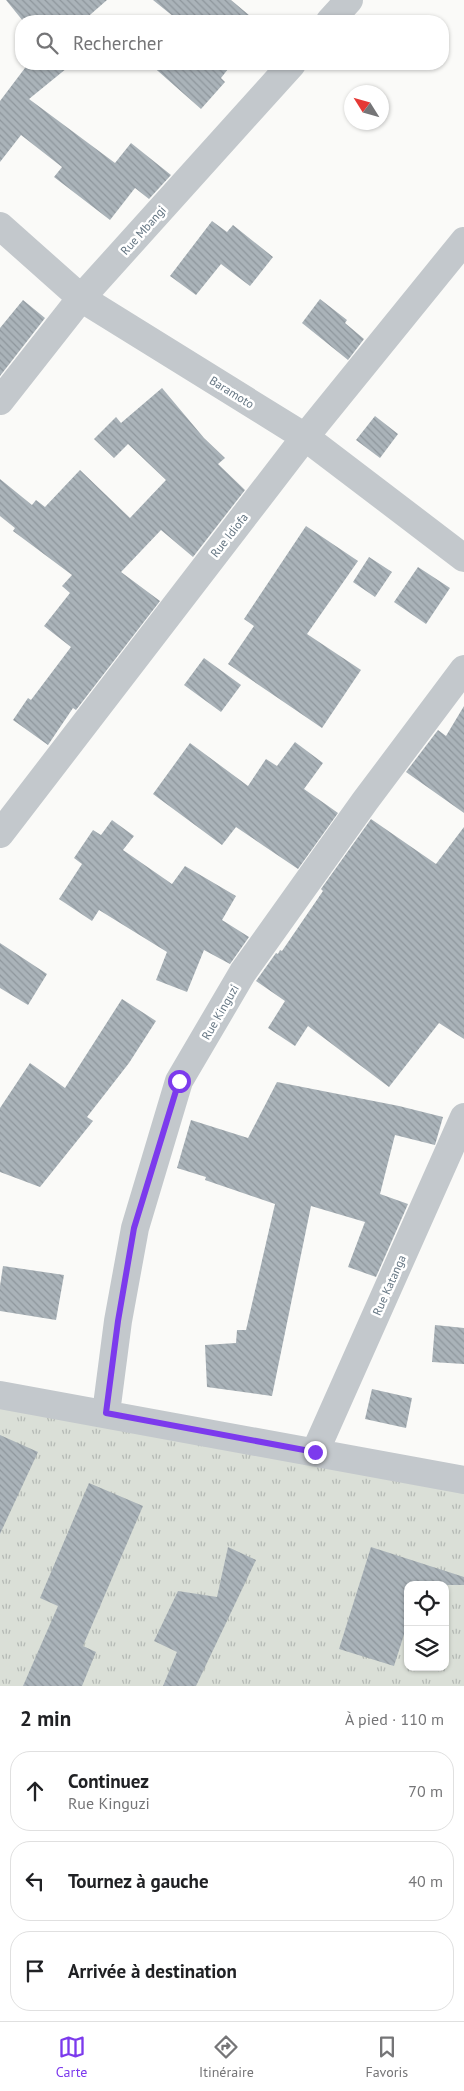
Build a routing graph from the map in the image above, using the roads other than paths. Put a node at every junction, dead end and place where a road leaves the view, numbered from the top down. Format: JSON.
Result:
{"nodes":[{"id":1,"x":349,"y":0,"type":"edge"},
{"id":2,"x":335,"y":15,"type":"edge"},
{"id":3,"x":287,"y":70,"type":"edge"},
{"id":4,"x":0,"y":226,"type":"edge"},
{"id":5,"x":464,"y":241,"type":"edge"},
{"id":6,"x":81,"y":298,"type":"junction"},
{"id":7,"x":0,"y":400,"type":"edge"},
{"id":8,"x":305,"y":437,"type":"junction"},
{"id":9,"x":464,"y":558,"type":"edge"},
{"id":10,"x":464,"y":669,"type":"edge"},
{"id":11,"x":0,"y":834,"type":"edge"},
{"id":12,"x":464,"y":1117,"type":"edge"},
{"id":13,"x":0,"y":1395,"type":"edge"},
{"id":14,"x":106,"y":1413,"type":"junction"},
{"id":15,"x":315,"y":1452,"type":"junction"},
{"id":16,"x":464,"y":1480,"type":"edge"}],
"edges":[{"from":1,"to":2,"type":"street"},
{"from":3,"to":6,"type":"street","name":"Rue Mbangi"},
{"from":4,"to":6,"type":"street","name":"Baramoto"},
{"from":5,"to":8,"type":"street","name":"Rue Idiofa"},
{"from":6,"to":7,"type":"street","name":"Rue Mbangi"},
{"from":6,"to":8,"type":"street","name":"Baramoto"},
{"from":8,"to":9,"type":"street","name":"Baramoto"},
{"from":8,"to":11,"type":"street","name":"Rue Idiofa"},
{"from":10,"to":14,"type":"street","name":"Rue Kinguzi"},
{"from":12,"to":15,"type":"street","name":"Rue Katanga"},
{"from":13,"to":14,"type":"street"},
{"from":14,"to":15,"type":"street"},
{"from":15,"to":16,"type":"street"}]}
